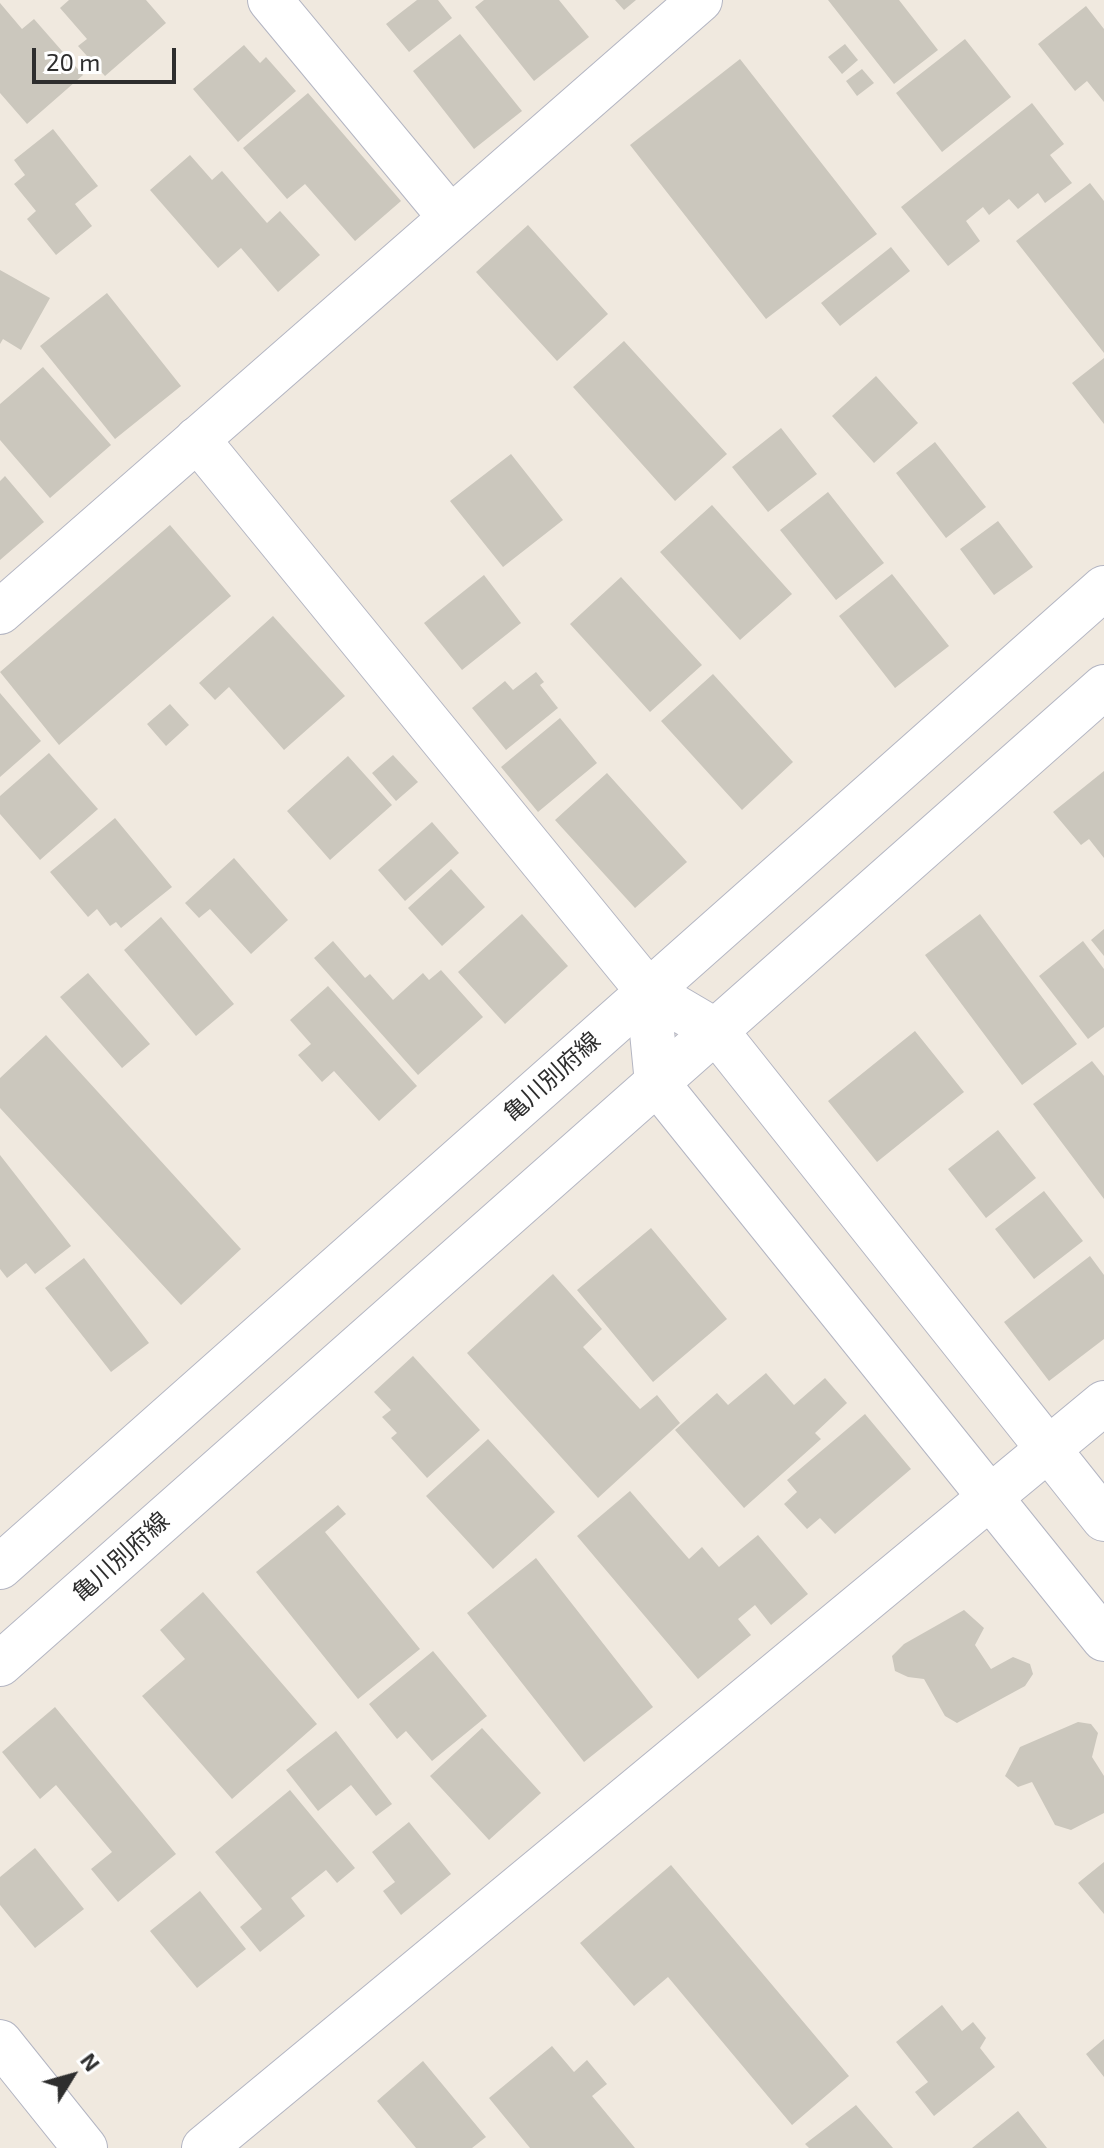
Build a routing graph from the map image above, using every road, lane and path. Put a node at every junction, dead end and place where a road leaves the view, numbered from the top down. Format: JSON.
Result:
{"nodes":[{"id":1,"x":270,"y":0,"type":"edge"},
{"id":2,"x":700,"y":0,"type":"edge"},
{"id":3,"x":450,"y":217,"type":"junction"},
{"id":4,"x":197,"y":439,"type":"junction"},
{"id":5,"x":1104,"y":588,"type":"edge"},
{"id":6,"x":0,"y":612,"type":"edge"},
{"id":7,"x":1104,"y":687,"type":"edge"},
{"id":8,"x":648,"y":991,"type":"junction"},
{"id":9,"x":716,"y":1031,"type":"junction"},
{"id":10,"x":657,"y":1083,"type":"junction"},
{"id":11,"x":1104,"y":1403,"type":"edge"},
{"id":12,"x":1048,"y":1449,"type":"junction"},
{"id":13,"x":990,"y":1497,"type":"junction"},
{"id":14,"x":1104,"y":1519,"type":"edge"},
{"id":15,"x":0,"y":1567,"type":"edge"},
{"id":16,"x":1104,"y":1639,"type":"edge"},
{"id":17,"x":0,"y":1664,"type":"edge"},
{"id":18,"x":0,"y":2042,"type":"edge"},
{"id":19,"x":85,"y":2148,"type":"edge"},
{"id":20,"x":204,"y":2148,"type":"edge"}],
"edges":[{"from":1,"to":3,"type":"street"},
{"from":2,"to":3,"type":"street"},
{"from":3,"to":4,"type":"street"},
{"from":4,"to":6,"type":"street"},
{"from":4,"to":8,"type":"street"},
{"from":5,"to":8,"type":"street","name":"亀川別府線"},
{"from":7,"to":9,"type":"street","name":"亀川別府線"},
{"from":8,"to":9,"type":"street"},
{"from":8,"to":10,"type":"street"},
{"from":8,"to":15,"type":"street","name":"亀川別府線"},
{"from":9,"to":10,"type":"street","name":"亀川別府線"},
{"from":9,"to":12,"type":"street"},
{"from":10,"to":13,"type":"street"},
{"from":10,"to":17,"type":"street","name":"亀川別府線"},
{"from":11,"to":12,"type":"street"},
{"from":12,"to":13,"type":"street"},
{"from":12,"to":14,"type":"street"},
{"from":13,"to":16,"type":"street"},
{"from":13,"to":20,"type":"street"},
{"from":18,"to":19,"type":"street"}]}
